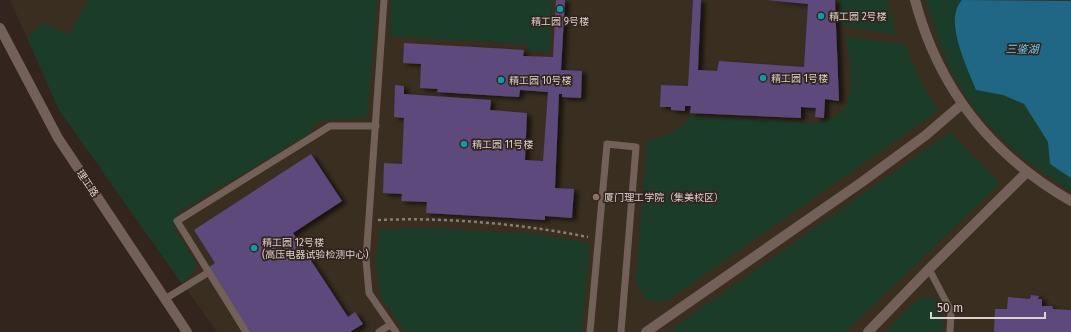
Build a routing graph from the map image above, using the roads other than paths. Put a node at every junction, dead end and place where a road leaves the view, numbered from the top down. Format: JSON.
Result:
{"nodes":[{"id":1,"x":384,"y":0,"type":"edge"},
{"id":2,"x":915,"y":0,"type":"edge"},
{"id":3,"x":0,"y":28,"type":"edge"},
{"id":4,"x":962,"y":104,"type":"junction"},
{"id":5,"x":376,"y":126,"type":"junction"},
{"id":6,"x":1027,"y":172,"type":"junction"},
{"id":7,"x":1071,"y":201,"type":"edge"},
{"id":8,"x":929,"y":269,"type":"junction"},
{"id":9,"x":209,"y":272,"type":"junction"},
{"id":10,"x":165,"y":299,"type":"junction"},
{"id":11,"x":390,"y":325,"type":"junction"},
{"id":12,"x":187,"y":332,"type":"edge"},
{"id":13,"x":246,"y":332,"type":"edge"},
{"id":14,"x":379,"y":332,"type":"edge"},
{"id":15,"x":396,"y":332,"type":"edge"},
{"id":16,"x":590,"y":332,"type":"edge"},
{"id":17,"x":621,"y":332,"type":"edge"},
{"id":18,"x":646,"y":332,"type":"edge"},
{"id":19,"x":868,"y":332,"type":"edge"},
{"id":20,"x":950,"y":332,"type":"edge"}],
"edges":[{"from":1,"to":5,"type":"lane"},
{"from":2,"to":4,"type":"street"},
{"from":3,"to":10,"type":"street","name":"理工路"},
{"from":4,"to":6,"type":"street"},
{"from":4,"to":18,"type":"street"},
{"from":5,"to":9,"type":"lane"},
{"from":5,"to":11,"type":"lane"},
{"from":6,"to":7,"type":"street"},
{"from":6,"to":8,"type":"street"},
{"from":8,"to":19,"type":"street"},
{"from":8,"to":20,"type":"lane"},
{"from":9,"to":10,"type":"lane"},
{"from":9,"to":13,"type":"lane"},
{"from":10,"to":12,"type":"street","name":"理工路"},
{"from":11,"to":14,"type":"lane"},
{"from":11,"to":15,"type":"lane"},
{"from":16,"to":17,"type":"lane"}]}
